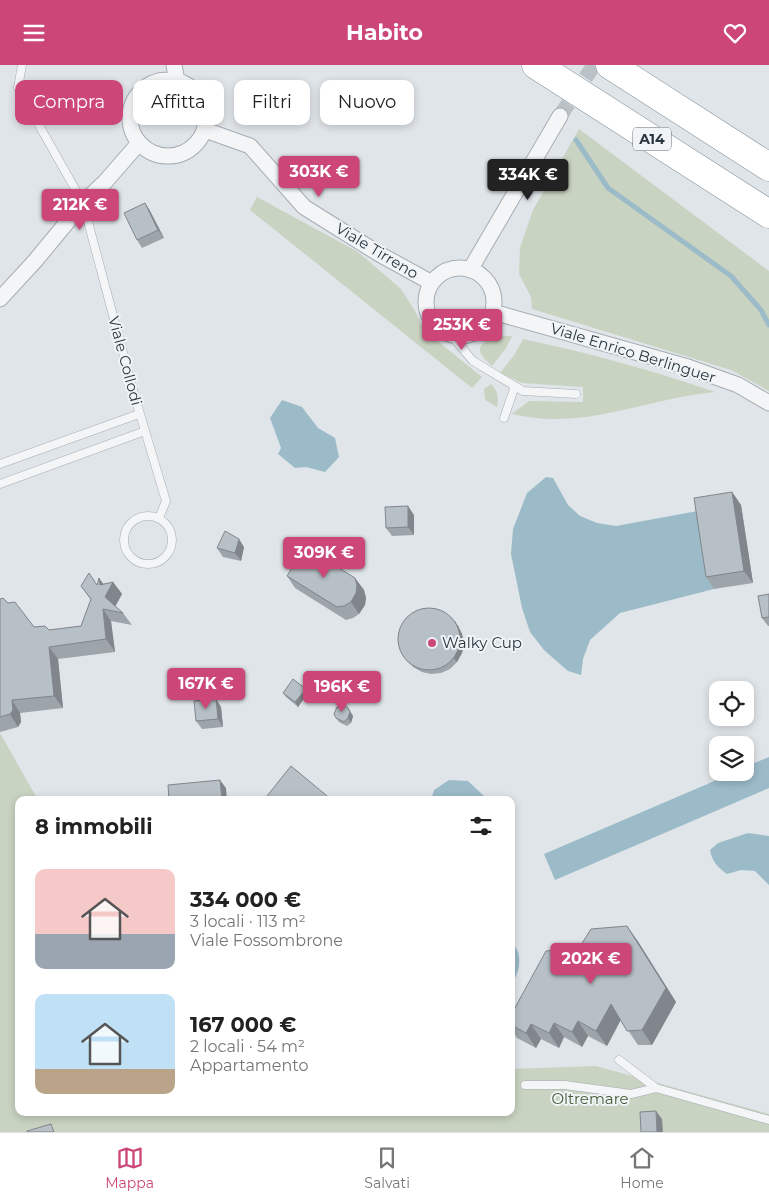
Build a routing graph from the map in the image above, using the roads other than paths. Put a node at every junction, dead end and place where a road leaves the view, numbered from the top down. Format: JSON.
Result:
{"nodes":[{"id":1,"x":22,"y":65,"type":"edge"},
{"id":2,"x":174,"y":65,"type":"edge"},
{"id":3,"x":536,"y":65,"type":"edge"},
{"id":4,"x":610,"y":65,"type":"edge"},
{"id":5,"x":177,"y":80,"type":"edge"},
{"id":6,"x":133,"y":102,"type":"edge"},
{"id":7,"x":560,"y":116,"type":"tunnel mouth"},
{"id":8,"x":206,"y":125,"type":"edge"},
{"id":9,"x":205,"y":130,"type":"junction"},
{"id":10,"x":138,"y":143,"type":"junction"},
{"id":11,"x":769,"y":167,"type":"edge"},
{"id":12,"x":83,"y":203,"type":"junction"},
{"id":13,"x":769,"y":214,"type":"edge"},
{"id":14,"x":470,"y":270,"type":"junction"},
{"id":15,"x":432,"y":283,"type":"junction"},
{"id":16,"x":0,"y":299,"type":"edge"},
{"id":17,"x":493,"y":312,"type":"junction"},
{"id":18,"x":451,"y":335,"type":"junction"},
{"id":19,"x":515,"y":386,"type":"junction"},
{"id":20,"x":576,"y":394,"type":"dead end"},
{"id":21,"x":769,"y":403,"type":"edge"},
{"id":22,"x":140,"y":414,"type":"junction"},
{"id":23,"x":504,"y":418,"type":"dead end"},
{"id":24,"x":145,"y":431,"type":"junction"},
{"id":25,"x":0,"y":465,"type":"edge"},
{"id":26,"x":0,"y":484,"type":"edge"},
{"id":27,"x":159,"y":518,"type":"junction"},
{"id":28,"x":619,"y":1060,"type":"dead end"},
{"id":29,"x":525,"y":1085,"type":"dead end"},
{"id":30,"x":656,"y":1089,"type":"junction"},
{"id":31,"x":769,"y":1120,"type":"edge"}],
"edges":[{"from":1,"to":12,"type":"lane","name":"Viale Collodi"},
{"from":2,"to":5,"type":"street"},
{"from":3,"to":13,"type":"highway","number":"A14"},
{"from":4,"to":11,"type":"highway","number":"A14"},
{"from":6,"to":10,"type":"street"},
{"from":7,"to":14,"type":"street"},
{"from":8,"to":9,"type":"street"},
{"from":9,"to":10,"type":"street"},
{"from":9,"to":15,"type":"street","name":"Viale Tirreno"},
{"from":10,"to":12,"type":"street"},
{"from":12,"to":16,"type":"street"},
{"from":12,"to":22,"type":"lane","name":"Viale Collodi"},
{"from":14,"to":15,"type":"street"},
{"from":14,"to":17,"type":"street"},
{"from":15,"to":18,"type":"street"},
{"from":17,"to":18,"type":"street"},
{"from":17,"to":21,"type":"street","name":"Viale Enrico Berlinguer"},
{"from":18,"to":19,"type":"lane"},
{"from":19,"to":20,"type":"lane"},
{"from":19,"to":23,"type":"lane"},
{"from":22,"to":24,"type":"lane","name":"Viale Collodi"},
{"from":22,"to":25,"type":"lane"},
{"from":24,"to":26,"type":"lane"},
{"from":24,"to":27,"type":"lane","name":"Viale Collodi"},
{"from":27,"to":27,"type":"lane"},
{"from":28,"to":30,"type":"lane"},
{"from":29,"to":30,"type":"lane"},
{"from":30,"to":31,"type":"lane"}]}
